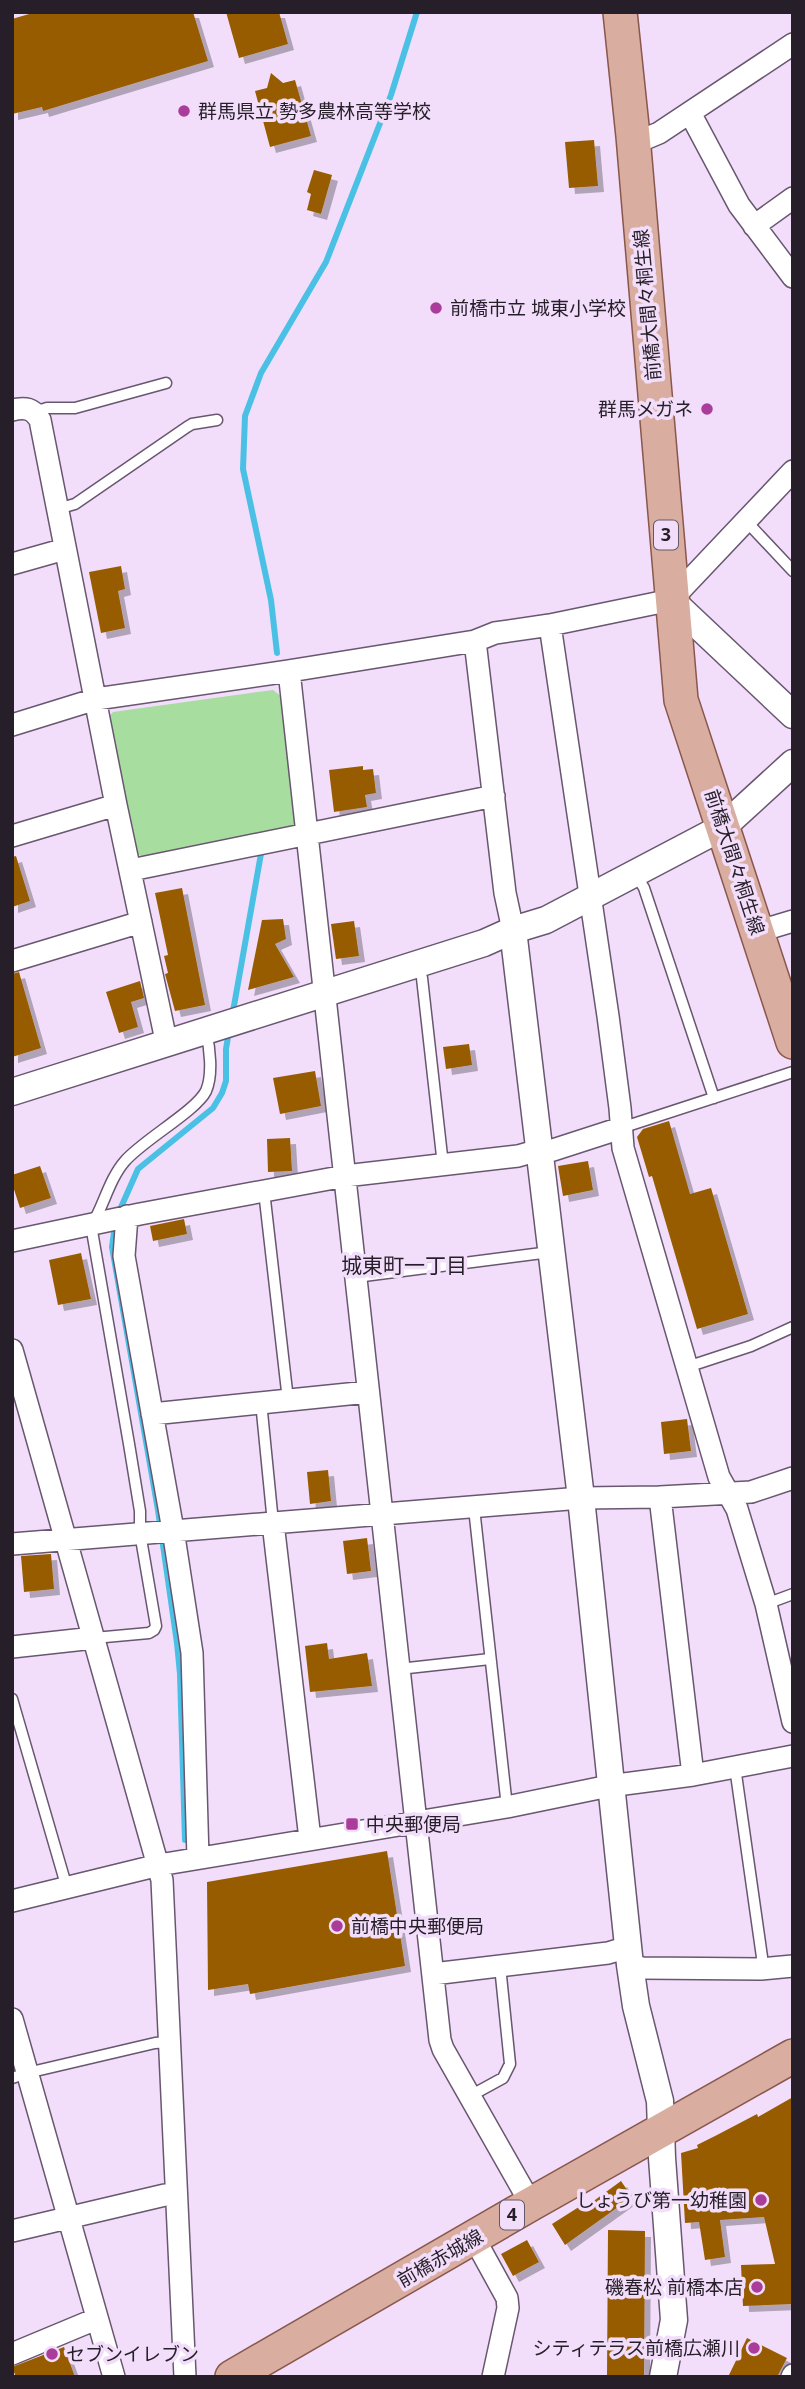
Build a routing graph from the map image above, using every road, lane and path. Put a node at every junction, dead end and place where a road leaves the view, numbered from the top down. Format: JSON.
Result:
{"nodes":[{"id":1,"x":620,"y":12,"type":"edge"},
{"id":2,"x":793,"y":44,"type":"edge"},
{"id":3,"x":690,"y":113,"type":"junction"},
{"id":4,"x":632,"y":136,"type":"junction"},
{"id":5,"x":793,"y":198,"type":"edge"},
{"id":6,"x":754,"y":226,"type":"junction"},
{"id":7,"x":793,"y":277,"type":"edge"},
{"id":8,"x":166,"y":383,"type":"dead end"},
{"id":9,"x":12,"y":410,"type":"edge"},
{"id":10,"x":35,"y":412,"type":"junction"},
{"id":11,"x":217,"y":420,"type":"dead end"},
{"id":12,"x":793,"y":471,"type":"edge"},
{"id":13,"x":57,"y":509,"type":"junction"},
{"id":14,"x":746,"y":521,"type":"junction"},
{"id":15,"x":65,"y":549,"type":"junction"},
{"id":16,"x":12,"y":564,"type":"edge"},
{"id":17,"x":793,"y":571,"type":"edge"},
{"id":18,"x":671,"y":600,"type":"junction"},
{"id":19,"x":550,"y":625,"type":"junction"},
{"id":20,"x":475,"y":641,"type":"junction"},
{"id":21,"x":289,"y":671,"type":"junction"},
{"id":22,"x":96,"y":699,"type":"junction"},
{"id":23,"x":793,"y":715,"type":"edge"},
{"id":24,"x":12,"y":725,"type":"edge"},
{"id":25,"x":793,"y":763,"type":"edge"},
{"id":26,"x":494,"y":796,"type":"junction"},
{"id":27,"x":116,"y":805,"type":"junction"},
{"id":28,"x":723,"y":827,"type":"junction"},
{"id":29,"x":307,"y":834,"type":"junction"},
{"id":30,"x":12,"y":836,"type":"edge"},
{"id":31,"x":131,"y":870,"type":"junction"},
{"id":32,"x":635,"y":873,"type":"junction"},
{"id":33,"x":590,"y":897,"type":"junction"},
{"id":34,"x":793,"y":921,"type":"edge"},
{"id":35,"x":141,"y":922,"type":"junction"},
{"id":36,"x":757,"y":928,"type":"junction"},
{"id":37,"x":513,"y":930,"type":"junction"},
{"id":38,"x":12,"y":961,"type":"edge"},
{"id":39,"x":418,"y":964,"type":"junction"},
{"id":40,"x":324,"y":994,"type":"junction"},
{"id":41,"x":221,"y":1027,"type":"junction"},
{"id":42,"x":793,"y":1042,"type":"edge"},
{"id":43,"x":167,"y":1045,"type":"junction"},
{"id":44,"x":793,"y":1072,"type":"edge"},
{"id":45,"x":12,"y":1092,"type":"edge"},
{"id":46,"x":715,"y":1098,"type":"junction"},
{"id":47,"x":621,"y":1128,"type":"junction"},
{"id":48,"x":539,"y":1150,"type":"junction"},
{"id":49,"x":443,"y":1165,"type":"junction"},
{"id":50,"x":345,"y":1176,"type":"junction"},
{"id":51,"x":264,"y":1191,"type":"junction"},
{"id":52,"x":125,"y":1217,"type":"junction"},
{"id":53,"x":97,"y":1223,"type":"junction"},
{"id":54,"x":12,"y":1241,"type":"edge"},
{"id":55,"x":550,"y":1252,"type":"junction"},
{"id":56,"x":356,"y":1277,"type":"junction"},
{"id":57,"x":793,"y":1327,"type":"edge"},
{"id":58,"x":12,"y":1350,"type":"edge"},
{"id":59,"x":687,"y":1367,"type":"junction"},
{"id":60,"x":368,"y":1392,"type":"junction"},
{"id":61,"x":288,"y":1400,"type":"junction"},
{"id":62,"x":261,"y":1402,"type":"junction"},
{"id":63,"x":152,"y":1414,"type":"junction"},
{"id":64,"x":793,"y":1478,"type":"edge"},
{"id":65,"x":727,"y":1493,"type":"junction"},
{"id":66,"x":660,"y":1497,"type":"junction"},
{"id":67,"x":581,"y":1498,"type":"junction"},
{"id":68,"x":474,"y":1508,"type":"junction"},
{"id":69,"x":381,"y":1513,"type":"junction"},
{"id":70,"x":274,"y":1523,"type":"junction"},
{"id":71,"x":156,"y":1532,"type":"junction"},
{"id":72,"x":66,"y":1539,"type":"junction"},
{"id":73,"x":12,"y":1544,"type":"edge"},
{"id":74,"x":793,"y":1594,"type":"edge"},
{"id":75,"x":766,"y":1604,"type":"junction"},
{"id":76,"x":94,"y":1638,"type":"junction"},
{"id":77,"x":12,"y":1647,"type":"edge"},
{"id":78,"x":490,"y":1659,"type":"junction"},
{"id":79,"x":399,"y":1669,"type":"junction"},
{"id":80,"x":12,"y":1699,"type":"edge"},
{"id":81,"x":793,"y":1722,"type":"edge"},
{"id":82,"x":793,"y":1756,"type":"edge"},
{"id":83,"x":735,"y":1768,"type":"junction"},
{"id":84,"x":693,"y":1775,"type":"junction"},
{"id":85,"x":609,"y":1786,"type":"junction"},
{"id":86,"x":508,"y":1807,"type":"junction"},
{"id":87,"x":416,"y":1821,"type":"junction"},
{"id":88,"x":310,"y":1839,"type":"junction"},
{"id":89,"x":198,"y":1858,"type":"junction"},
{"id":90,"x":159,"y":1865,"type":"junction"},
{"id":91,"x":67,"y":1888,"type":"junction"},
{"id":92,"x":12,"y":1901,"type":"edge"},
{"id":93,"x":629,"y":1956,"type":"junction"},
{"id":94,"x":500,"y":1966,"type":"junction"},
{"id":95,"x":793,"y":1966,"type":"edge"},
{"id":96,"x":761,"y":1969,"type":"junction"},
{"id":97,"x":433,"y":1974,"type":"junction"},
{"id":98,"x":12,"y":2019,"type":"edge"},
{"id":99,"x":169,"y":2042,"type":"junction"},
{"id":100,"x":793,"y":2056,"type":"edge"},
{"id":101,"x":20,"y":2076,"type":"edge"},
{"id":102,"x":470,"y":2096,"type":"junction"},
{"id":103,"x":662,"y":2129,"type":"junction"},
{"id":104,"x":176,"y":2196,"type":"junction"},
{"id":105,"x":531,"y":2204,"type":"junction"},
{"id":106,"x":69,"y":2216,"type":"junction"},
{"id":107,"x":12,"y":2231,"type":"edge"},
{"id":108,"x":474,"y":2238,"type":"junction"},
{"id":109,"x":96,"y":2319,"type":"junction"},
{"id":110,"x":12,"y":2354,"type":"edge"},
{"id":111,"x":114,"y":2377,"type":"edge"},
{"id":112,"x":185,"y":2377,"type":"edge"},
{"id":113,"x":232,"y":2377,"type":"edge"},
{"id":114,"x":493,"y":2377,"type":"edge"},
{"id":115,"x":663,"y":2377,"type":"edge"}],
"edges":[{"from":1,"to":4,"type":"main road","name":"前橋大間々桐生線","number":"3"},
{"from":2,"to":3,"type":"street"},
{"from":3,"to":4,"type":"street"},
{"from":3,"to":6,"type":"street"},
{"from":4,"to":18,"type":"main road","name":"前橋大間々桐生線","number":"3"},
{"from":5,"to":6,"type":"street"},
{"from":6,"to":7,"type":"street"},
{"from":8,"to":10,"type":"lane"},
{"from":9,"to":10,"type":"street"},
{"from":10,"to":13,"type":"street"},
{"from":11,"to":13,"type":"lane"},
{"from":12,"to":14,"type":"street"},
{"from":13,"to":15,"type":"street"},
{"from":14,"to":17,"type":"lane"},
{"from":14,"to":18,"type":"street"},
{"from":15,"to":16,"type":"street"},
{"from":15,"to":22,"type":"street"},
{"from":18,"to":19,"type":"street"},
{"from":18,"to":23,"type":"street"},
{"from":18,"to":28,"type":"main road","name":"前橋大間々桐生線","number":"3"},
{"from":19,"to":20,"type":"street"},
{"from":19,"to":33,"type":"street"},
{"from":20,"to":21,"type":"street"},
{"from":20,"to":26,"type":"street"},
{"from":21,"to":22,"type":"street"},
{"from":21,"to":29,"type":"street"},
{"from":22,"to":24,"type":"street"},
{"from":22,"to":27,"type":"street"},
{"from":25,"to":28,"type":"street"},
{"from":26,"to":29,"type":"street"},
{"from":26,"to":37,"type":"street"},
{"from":27,"to":30,"type":"street"},
{"from":27,"to":31,"type":"street"},
{"from":28,"to":32,"type":"street"},
{"from":28,"to":36,"type":"main road","name":"前橋大間々桐生線","number":"3"},
{"from":29,"to":31,"type":"street"},
{"from":29,"to":40,"type":"street"},
{"from":31,"to":35,"type":"street"},
{"from":32,"to":33,"type":"street"},
{"from":32,"to":46,"type":"lane"},
{"from":33,"to":37,"type":"street"},
{"from":33,"to":47,"type":"street"},
{"from":34,"to":36,"type":"street"},
{"from":35,"to":38,"type":"street"},
{"from":35,"to":43,"type":"street"},
{"from":36,"to":42,"type":"main road","name":"前橋大間々桐生線","number":"3"},
{"from":37,"to":39,"type":"street"},
{"from":37,"to":48,"type":"street"},
{"from":39,"to":40,"type":"street"},
{"from":39,"to":49,"type":"lane"},
{"from":40,"to":41,"type":"street"},
{"from":40,"to":50,"type":"street"},
{"from":41,"to":43,"type":"street"},
{"from":41,"to":53,"type":"lane"},
{"from":43,"to":45,"type":"street"},
{"from":44,"to":46,"type":"lane"},
{"from":46,"to":47,"type":"lane"},
{"from":47,"to":48,"type":"street"},
{"from":47,"to":59,"type":"street"},
{"from":48,"to":49,"type":"street"},
{"from":48,"to":55,"type":"street"},
{"from":49,"to":50,"type":"street"},
{"from":50,"to":51,"type":"street"},
{"from":50,"to":56,"type":"street"},
{"from":51,"to":52,"type":"street"},
{"from":51,"to":61,"type":"lane"},
{"from":52,"to":53,"type":"street"},
{"from":52,"to":63,"type":"street"},
{"from":53,"to":54,"type":"street"},
{"from":53,"to":71,"type":"lane"},
{"from":55,"to":56,"type":"lane"},
{"from":55,"to":67,"type":"street"},
{"from":56,"to":60,"type":"street"},
{"from":57,"to":59,"type":"lane"},
{"from":58,"to":72,"type":"street"},
{"from":59,"to":65,"type":"street"},
{"from":60,"to":61,"type":"street"},
{"from":60,"to":69,"type":"street"},
{"from":61,"to":62,"type":"street"},
{"from":62,"to":63,"type":"street"},
{"from":62,"to":70,"type":"lane"},
{"from":63,"to":71,"type":"street"},
{"from":64,"to":65,"type":"street"},
{"from":65,"to":66,"type":"street"},
{"from":65,"to":75,"type":"street"},
{"from":66,"to":67,"type":"street"},
{"from":66,"to":84,"type":"street"},
{"from":67,"to":68,"type":"street"},
{"from":67,"to":85,"type":"street"},
{"from":68,"to":69,"type":"street"},
{"from":68,"to":78,"type":"lane"},
{"from":69,"to":70,"type":"street"},
{"from":69,"to":79,"type":"street"},
{"from":70,"to":71,"type":"street"},
{"from":70,"to":88,"type":"street"},
{"from":71,"to":72,"type":"street"},
{"from":71,"to":76,"type":"lane"},
{"from":71,"to":89,"type":"street"},
{"from":72,"to":73,"type":"street"},
{"from":72,"to":76,"type":"street"},
{"from":74,"to":75,"type":"lane"},
{"from":75,"to":81,"type":"street"},
{"from":76,"to":77,"type":"street"},
{"from":76,"to":90,"type":"street"},
{"from":78,"to":79,"type":"lane"},
{"from":78,"to":86,"type":"lane"},
{"from":79,"to":87,"type":"street"},
{"from":80,"to":91,"type":"lane"},
{"from":82,"to":83,"type":"street"},
{"from":83,"to":84,"type":"street"},
{"from":83,"to":96,"type":"lane"},
{"from":84,"to":85,"type":"street"},
{"from":85,"to":86,"type":"street"},
{"from":85,"to":93,"type":"street"},
{"from":86,"to":87,"type":"street"},
{"from":87,"to":88,"type":"street"},
{"from":87,"to":97,"type":"street"},
{"from":88,"to":89,"type":"street"},
{"from":89,"to":90,"type":"street"},
{"from":90,"to":91,"type":"street"},
{"from":90,"to":99,"type":"street"},
{"from":91,"to":92,"type":"street"},
{"from":93,"to":94,"type":"street"},
{"from":93,"to":96,"type":"street"},
{"from":93,"to":103,"type":"street"},
{"from":94,"to":97,"type":"street"},
{"from":94,"to":102,"type":"lane"},
{"from":95,"to":96,"type":"street"},
{"from":97,"to":102,"type":"street"},
{"from":98,"to":101,"type":"street"},
{"from":99,"to":101,"type":"lane"},
{"from":99,"to":104,"type":"street"},
{"from":100,"to":103,"type":"main road","name":"前橋赤城線","number":"4"},
{"from":101,"to":106,"type":"street"},
{"from":102,"to":105,"type":"street"},
{"from":103,"to":105,"type":"main road","name":"前橋赤城線","number":"4"},
{"from":103,"to":115,"type":"street"},
{"from":104,"to":106,"type":"street"},
{"from":104,"to":112,"type":"street"},
{"from":105,"to":108,"type":"main road","name":"前橋赤城線","number":"4"},
{"from":106,"to":107,"type":"street"},
{"from":106,"to":109,"type":"street"},
{"from":108,"to":113,"type":"main road","name":"前橋赤城線","number":"4"},
{"from":108,"to":114,"type":"street"},
{"from":109,"to":110,"type":"street"},
{"from":109,"to":111,"type":"street"}]}
